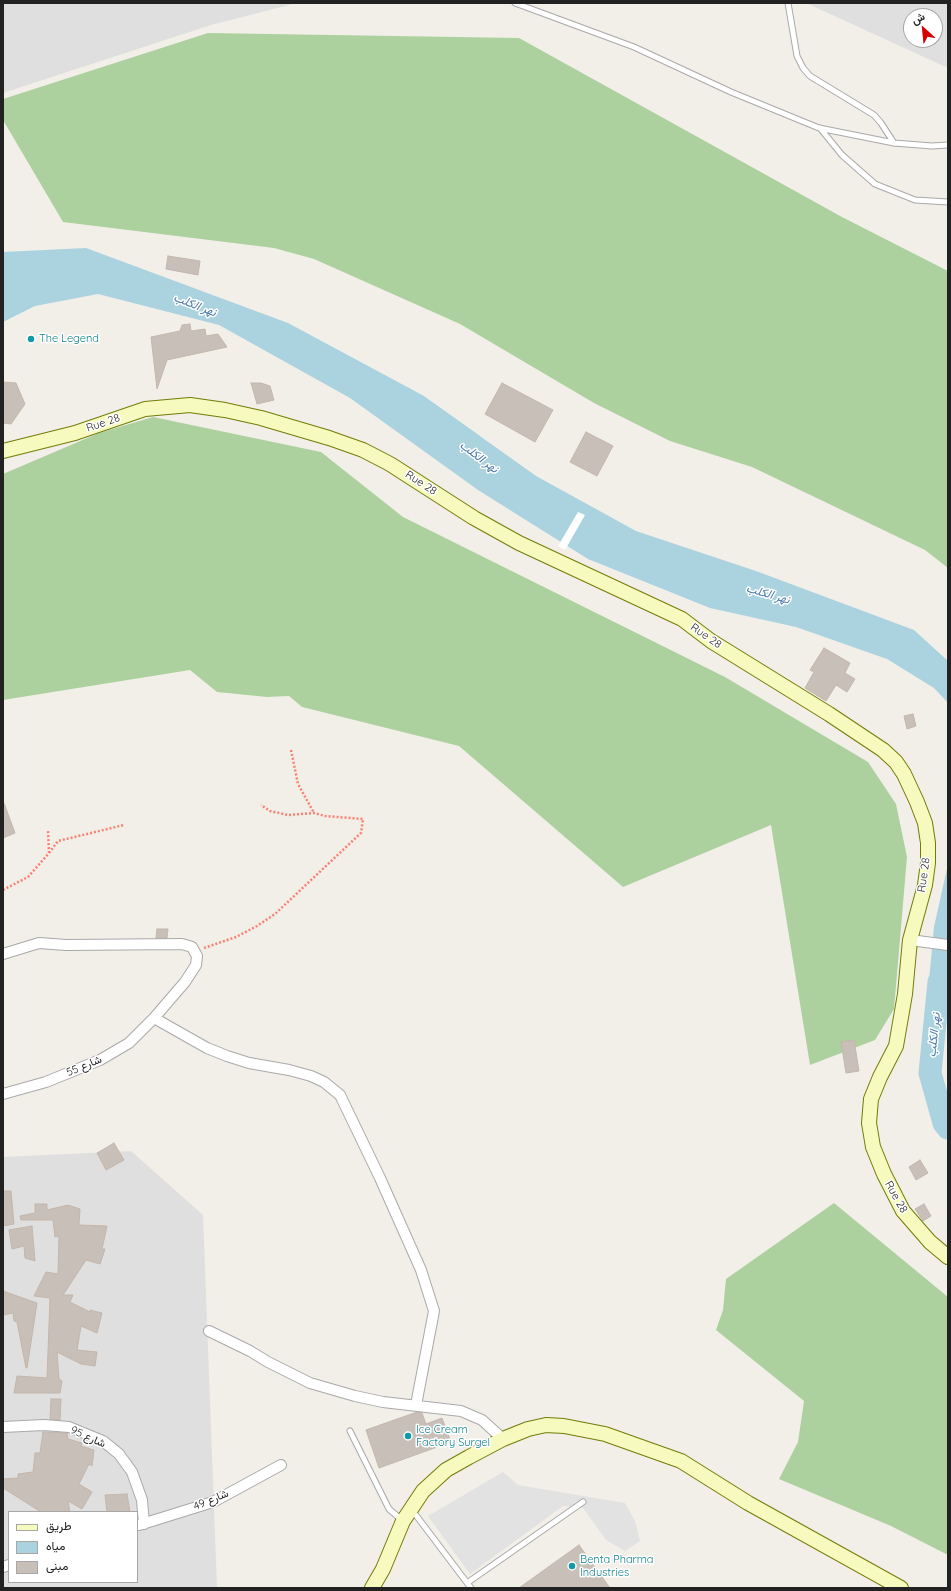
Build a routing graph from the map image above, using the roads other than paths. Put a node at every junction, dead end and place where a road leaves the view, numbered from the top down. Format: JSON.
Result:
{"nodes":[{"id":1,"x":515,"y":3,"type":"edge"},
{"id":2,"x":788,"y":3,"type":"edge"},
{"id":3,"x":819,"y":128,"type":"junction"},
{"id":4,"x":894,"y":143,"type":"junction"},
{"id":5,"x":948,"y":145,"type":"edge"},
{"id":6,"x":948,"y":202,"type":"edge"},
{"id":7,"x":3,"y":451,"type":"edge"},
{"id":8,"x":910,"y":940,"type":"junction"},
{"id":9,"x":948,"y":945,"type":"edge"},
{"id":10,"x":3,"y":954,"type":"edge"},
{"id":11,"x":154,"y":1018,"type":"junction"},
{"id":12,"x":3,"y":1094,"type":"edge"},
{"id":13,"x":948,"y":1257,"type":"edge"},
{"id":14,"x":209,"y":1331,"type":"dead end"},
{"id":15,"x":416,"y":1405,"type":"junction"},
{"id":16,"x":3,"y":1427,"type":"edge"},
{"id":17,"x":350,"y":1431,"type":"dead end"},
{"id":18,"x":503,"y":1439,"type":"junction"},
{"id":19,"x":281,"y":1465,"type":"dead end"},
{"id":20,"x":583,"y":1502,"type":"dead end"},
{"id":21,"x":411,"y":1509,"type":"junction"},
{"id":22,"x":403,"y":1521,"type":"junction"},
{"id":23,"x":140,"y":1525,"type":"edge"},
{"id":24,"x":467,"y":1583,"type":"junction"},
{"id":25,"x":372,"y":1588,"type":"edge"},
{"id":26,"x":471,"y":1588,"type":"edge"},
{"id":27,"x":900,"y":1588,"type":"edge"}],
"edges":[{"from":1,"to":3,"type":"lane"},
{"from":2,"to":4,"type":"lane"},
{"from":3,"to":4,"type":"lane"},
{"from":3,"to":6,"type":"lane"},
{"from":4,"to":5,"type":"lane"},
{"from":7,"to":8,"type":"street","name":"Rue 28"},
{"from":8,"to":9,"type":"street"},
{"from":8,"to":13,"type":"street","name":"Rue 28"},
{"from":10,"to":11,"type":"street","name":"شارع 55"},
{"from":11,"to":12,"type":"street","name":"شارع 55"},
{"from":11,"to":15,"type":"street"},
{"from":14,"to":15,"type":"street"},
{"from":15,"to":18,"type":"street"},
{"from":16,"to":23,"type":"street","name":"شارع 95"},
{"from":17,"to":22,"type":"lane"},
{"from":18,"to":21,"type":"street"},
{"from":18,"to":27,"type":"street"},
{"from":19,"to":23,"type":"street","name":"شارع 49"},
{"from":20,"to":24,"type":"lane"},
{"from":21,"to":22,"type":"street"},
{"from":21,"to":24,"type":"lane"},
{"from":22,"to":25,"type":"street"},
{"from":24,"to":26,"type":"lane"}]}
